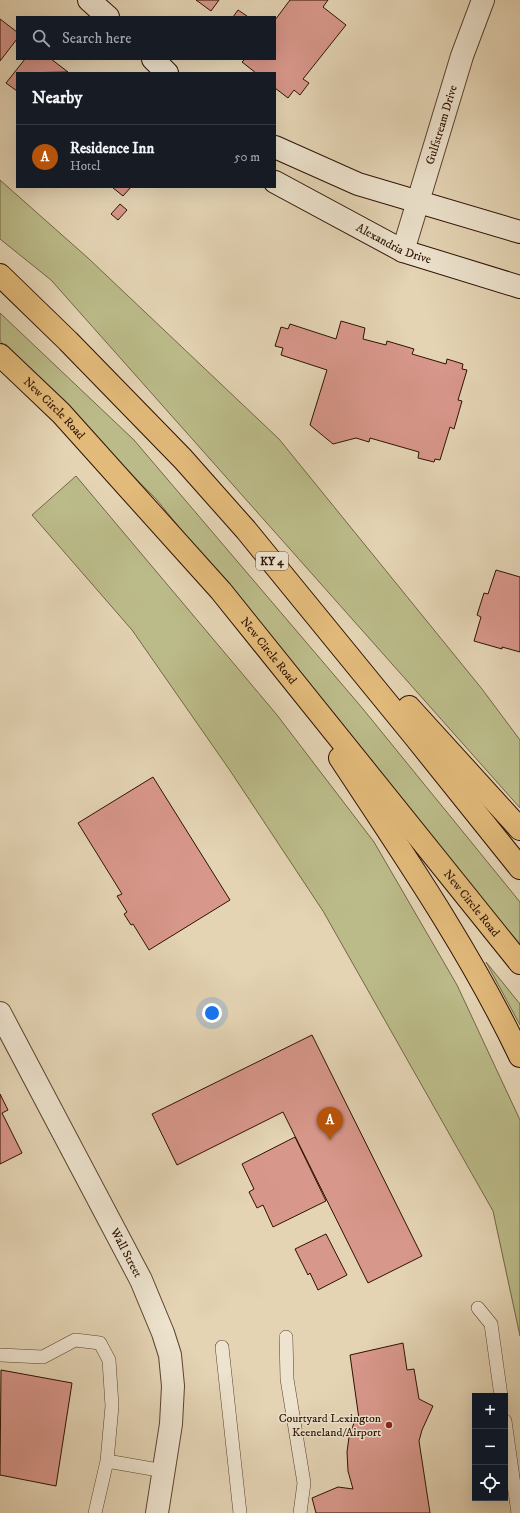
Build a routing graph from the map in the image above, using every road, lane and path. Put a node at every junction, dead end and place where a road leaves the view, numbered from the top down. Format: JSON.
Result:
{"nodes":[{"id":1,"x":89,"y":0,"type":"edge"},
{"id":2,"x":483,"y":0,"type":"edge"},
{"id":3,"x":107,"y":16,"type":"edge"},
{"id":4,"x":154,"y":60,"type":"edge"},
{"id":5,"x":166,"y":72,"type":"edge"},
{"id":6,"x":276,"y":147,"type":"edge"},
{"id":7,"x":276,"y":183,"type":"edge"},
{"id":8,"x":417,"y":202,"type":"junction"},
{"id":9,"x":520,"y":232,"type":"edge"},
{"id":10,"x":403,"y":251,"type":"junction"},
{"id":11,"x":0,"y":275,"type":"edge"},
{"id":12,"x":520,"y":287,"type":"edge"},
{"id":13,"x":0,"y":355,"type":"edge"},
{"id":14,"x":246,"y":530,"type":"junction"},
{"id":15,"x":262,"y":640,"type":"junction"},
{"id":16,"x":520,"y":829,"type":"edge"},
{"id":17,"x":520,"y":868,"type":"edge"},
{"id":18,"x":520,"y":963,"type":"edge"},
{"id":19,"x":0,"y":1013,"type":"edge"},
{"id":20,"x":520,"y":1056,"type":"edge"},
{"id":21,"x":478,"y":1308,"type":"dead end"},
{"id":22,"x":286,"y":1337,"type":"dead end"},
{"id":23,"x":222,"y":1347,"type":"dead end"},
{"id":24,"x":0,"y":1355,"type":"edge"},
{"id":25,"x":502,"y":1393,"type":"edge"},
{"id":26,"x":506,"y":1429,"type":"edge"},
{"id":27,"x":107,"y":1460,"type":"junction"},
{"id":28,"x":164,"y":1470,"type":"junction"},
{"id":29,"x":95,"y":1513,"type":"edge"},
{"id":30,"x":157,"y":1513,"type":"edge"},
{"id":31,"x":240,"y":1513,"type":"edge"},
{"id":32,"x":300,"y":1513,"type":"edge"},
{"id":33,"x":518,"y":1513,"type":"edge"}],
"edges":[{"from":1,"to":3,"type":"street"},
{"from":2,"to":8,"type":"street","name":"Gulfstream Drive"},
{"from":4,"to":5,"type":"street"},
{"from":6,"to":8,"type":"street"},
{"from":7,"to":10,"type":"street","name":"Alexandria Drive"},
{"from":8,"to":9,"type":"street"},
{"from":8,"to":10,"type":"street","name":"Gulfstream Drive"},
{"from":10,"to":12,"type":"street","name":"Alexandria Drive"},
{"from":11,"to":14,"type":"highway","number":"KY 4"},
{"from":13,"to":15,"type":"highway","name":"New Circle Road"},
{"from":14,"to":16,"type":"highway"},
{"from":14,"to":17,"type":"highway","number":"KY 4"},
{"from":15,"to":18,"type":"highway","name":"New Circle Road"},
{"from":15,"to":20,"type":"highway"},
{"from":19,"to":28,"type":"street","name":"Wall Street"},
{"from":21,"to":25,"type":"lane"},
{"from":22,"to":32,"type":"lane"},
{"from":23,"to":31,"type":"lane"},
{"from":24,"to":27,"type":"lane"},
{"from":26,"to":33,"type":"lane"},
{"from":27,"to":28,"type":"lane"},
{"from":27,"to":29,"type":"lane"},
{"from":28,"to":30,"type":"street","name":"Wall Street"}]}
